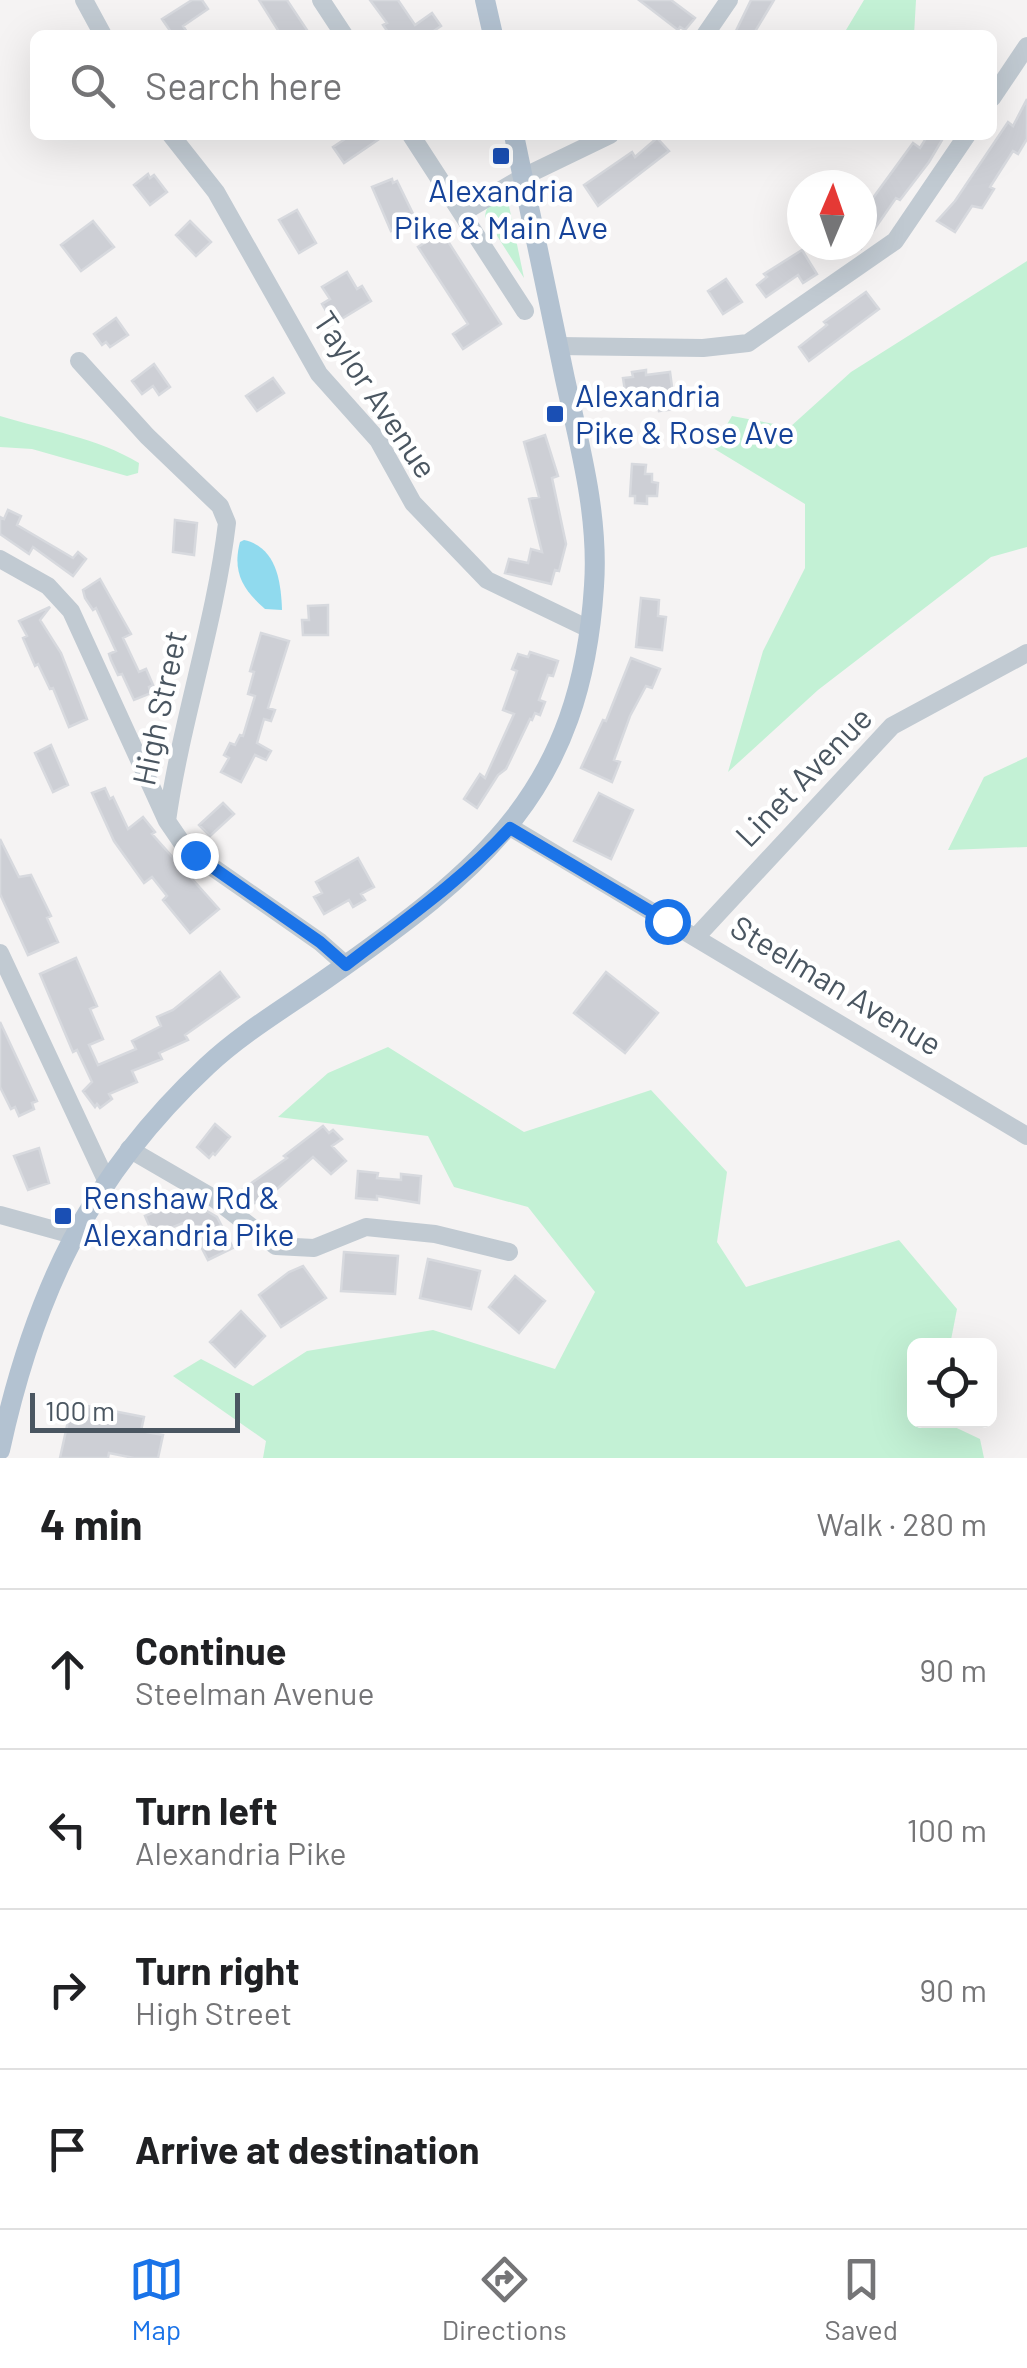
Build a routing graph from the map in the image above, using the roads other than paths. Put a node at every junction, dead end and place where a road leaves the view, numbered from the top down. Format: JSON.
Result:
{"nodes":[{"id":1,"x":84,"y":0,"type":"edge"},
{"id":2,"x":321,"y":0,"type":"edge"},
{"id":3,"x":485,"y":0,"type":"edge"},
{"id":4,"x":728,"y":0,"type":"edge"},
{"id":5,"x":101,"y":30,"type":"edge"},
{"id":6,"x":341,"y":30,"type":"edge"},
{"id":7,"x":492,"y":30,"type":"edge"},
{"id":8,"x":708,"y":30,"type":"edge"},
{"id":9,"x":1027,"y":46,"type":"edge"},
{"id":10,"x":997,"y":91,"type":"edge"},
{"id":11,"x":175,"y":140,"type":"edge"},
{"id":12,"x":413,"y":140,"type":"edge"},
{"id":13,"x":515,"y":140,"type":"edge"},
{"id":14,"x":600,"y":140,"type":"edge"},
{"id":15,"x":964,"y":140,"type":"edge"},
{"id":16,"x":522,"y":177,"type":"junction"},
{"id":17,"x":462,"y":212,"type":"junction"},
{"id":18,"x":525,"y":311,"type":"dead end"},
{"id":19,"x":558,"y":346,"type":"junction"},
{"id":20,"x":79,"y":361,"type":"dead end"},
{"id":21,"x":0,"y":559,"type":"edge"},
{"id":22,"x":589,"y":630,"type":"junction"},
{"id":23,"x":1027,"y":653,"type":"edge"},
{"id":24,"x":167,"y":821,"type":"junction"},
{"id":25,"x":510,"y":828,"type":"junction"},
{"id":26,"x":696,"y":937,"type":"junction"},
{"id":27,"x":0,"y":952,"type":"edge"},
{"id":28,"x":346,"y":965,"type":"junction"},
{"id":29,"x":1027,"y":1136,"type":"edge"},
{"id":30,"x":129,"y":1149,"type":"junction"},
{"id":31,"x":106,"y":1180,"type":"junction"},
{"id":32,"x":0,"y":1215,"type":"edge"},
{"id":33,"x":73,"y":1235,"type":"junction"},
{"id":34,"x":509,"y":1252,"type":"dead end"},
{"id":35,"x":0,"y":1450,"type":"edge"}],
"edges":[{"from":1,"to":5,"type":"street"},
{"from":2,"to":6,"type":"street"},
{"from":3,"to":7,"type":"main road"},
{"from":4,"to":8,"type":"street"},
{"from":9,"to":10,"type":"street"},
{"from":11,"to":22,"type":"street","name":"Taylor Avenue"},
{"from":12,"to":17,"type":"street"},
{"from":13,"to":16,"type":"main road"},
{"from":14,"to":16,"type":"street"},
{"from":15,"to":19,"type":"street"},
{"from":16,"to":17,"type":"street"},
{"from":16,"to":19,"type":"main road"},
{"from":17,"to":18,"type":"street"},
{"from":19,"to":22,"type":"main road"},
{"from":20,"to":24,"type":"street","name":"High Street"},
{"from":21,"to":24,"type":"street"},
{"from":22,"to":25,"type":"main road"},
{"from":23,"to":26,"type":"street","name":"Linet Avenue"},
{"from":24,"to":28,"type":"street","name":"High Street"},
{"from":25,"to":26,"type":"street","name":"Steelman Avenue"},
{"from":25,"to":28,"type":"main road"},
{"from":26,"to":29,"type":"street","name":"Steelman Avenue"},
{"from":27,"to":31,"type":"street"},
{"from":28,"to":30,"type":"main road"},
{"from":30,"to":31,"type":"main road"},
{"from":30,"to":34,"type":"street"},
{"from":31,"to":33,"type":"main road"},
{"from":32,"to":33,"type":"street"},
{"from":33,"to":35,"type":"main road"}]}
